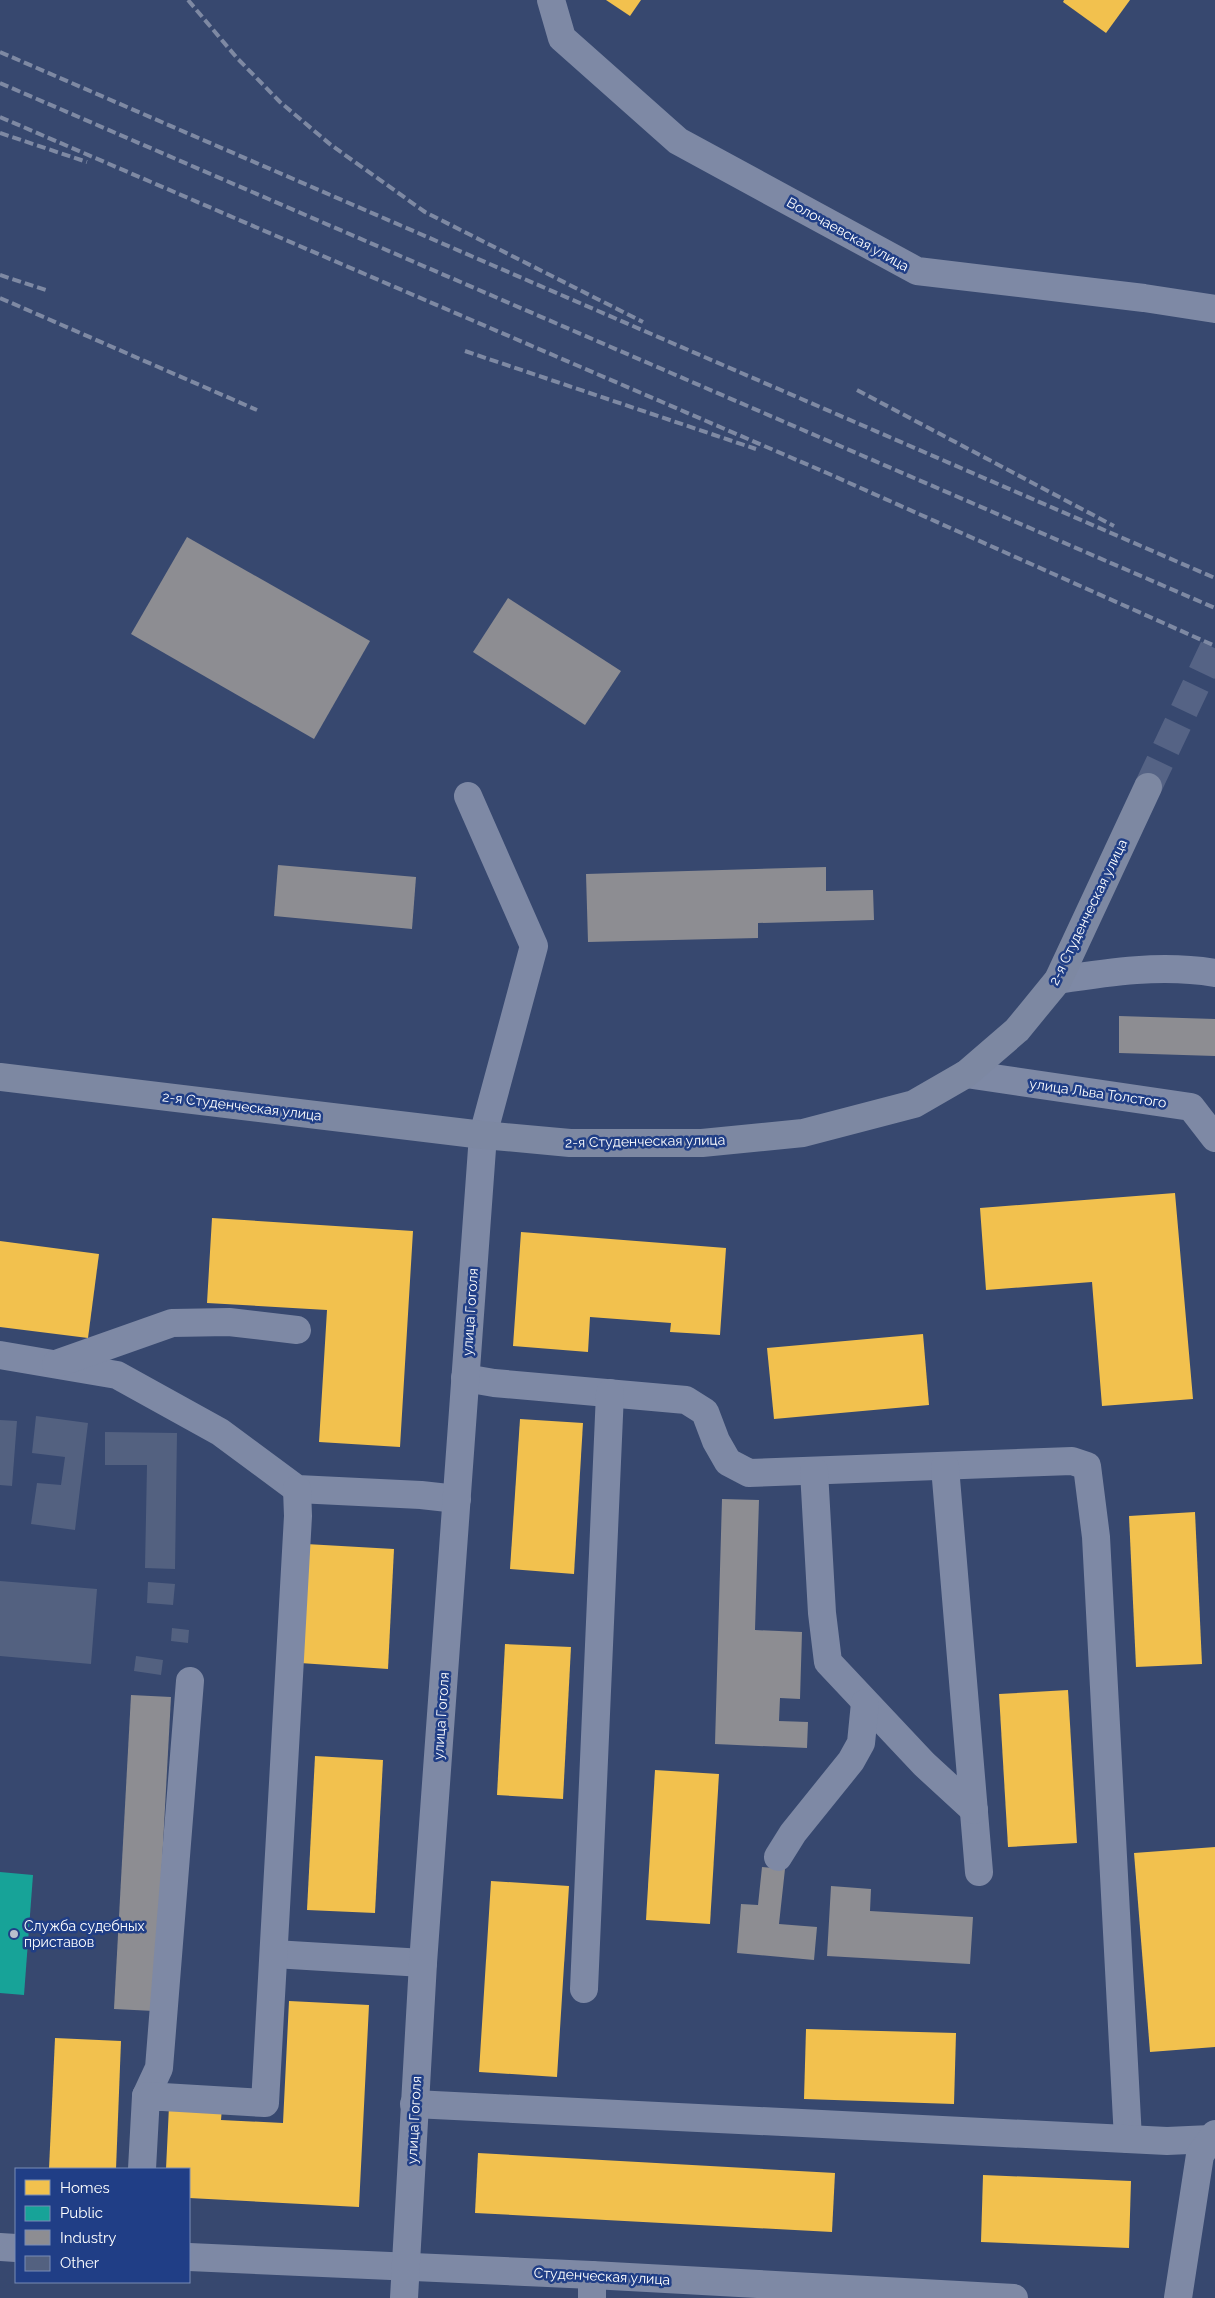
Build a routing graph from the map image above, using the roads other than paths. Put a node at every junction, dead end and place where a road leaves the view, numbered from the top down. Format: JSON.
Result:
{"nodes":[{"id":1,"x":551,"y":0,"type":"edge"},
{"id":2,"x":1215,"y":309,"type":"edge"},
{"id":3,"x":1148,"y":787,"type":"tunnel mouth"},
{"id":4,"x":468,"y":796,"type":"dead end"},
{"id":5,"x":1215,"y":973,"type":"edge"},
{"id":6,"x":1058,"y":980,"type":"junction"},
{"id":7,"x":966,"y":1074,"type":"junction"},
{"id":8,"x":0,"y":1077,"type":"edge"},
{"id":9,"x":483,"y":1135,"type":"junction"},
{"id":10,"x":1215,"y":1138,"type":"edge"},
{"id":11,"x":297,"y":1330,"type":"dead end"},
{"id":12,"x":0,"y":1355,"type":"edge"},
{"id":13,"x":54,"y":1364,"type":"junction"},
{"id":14,"x":465,"y":1378,"type":"junction"},
{"id":15,"x":610,"y":1393,"type":"junction"},
{"id":16,"x":945,"y":1467,"type":"junction"},
{"id":17,"x":814,"y":1472,"type":"junction"},
{"id":18,"x":297,"y":1489,"type":"junction"},
{"id":19,"x":457,"y":1498,"type":"junction"},
{"id":20,"x":190,"y":1681,"type":"dead end"},
{"id":21,"x":865,"y":1703,"type":"junction"},
{"id":22,"x":974,"y":1810,"type":"junction"},
{"id":23,"x":778,"y":1857,"type":"dead end"},
{"id":24,"x":979,"y":1872,"type":"dead end"},
{"id":25,"x":274,"y":1954,"type":"junction"},
{"id":26,"x":423,"y":1963,"type":"junction"},
{"id":27,"x":584,"y":1989,"type":"dead end"},
{"id":28,"x":146,"y":2096,"type":"junction"},
{"id":29,"x":414,"y":2104,"type":"junction"},
{"id":30,"x":1213,"y":2136,"type":"edge"},
{"id":31,"x":1128,"y":2139,"type":"junction"},
{"id":32,"x":142,"y":2168,"type":"edge"},
{"id":33,"x":0,"y":2247,"type":"edge"},
{"id":34,"x":15,"y":2248,"type":"edge"},
{"id":35,"x":190,"y":2257,"type":"edge"},
{"id":36,"x":406,"y":2267,"type":"junction"},
{"id":37,"x":592,"y":2287,"type":"edge"},
{"id":38,"x":404,"y":2298,"type":"edge"},
{"id":39,"x":1014,"y":2298,"type":"edge"},
{"id":40,"x":1178,"y":2298,"type":"edge"}],
"edges":[{"from":1,"to":2,"type":"street","name":"Волочаевская улица"},
{"from":3,"to":6,"type":"main road","name":"2-я Студенческая улица"},
{"from":4,"to":9,"type":"street","name":"улица Гоголя"},
{"from":5,"to":6,"type":"street"},
{"from":6,"to":7,"type":"main road","name":"2-я Студенческая улица"},
{"from":7,"to":9,"type":"main road","name":"2-я Студенческая улица"},
{"from":7,"to":10,"type":"street","name":"улица Льва Толстого"},
{"from":8,"to":9,"type":"main road","name":"2-я Студенческая улица"},
{"from":9,"to":14,"type":"street","name":"улица Гоголя"},
{"from":11,"to":13,"type":"street"},
{"from":12,"to":13,"type":"street"},
{"from":13,"to":18,"type":"street"},
{"from":14,"to":15,"type":"street"},
{"from":14,"to":19,"type":"street","name":"улица Гоголя"},
{"from":15,"to":17,"type":"street"},
{"from":15,"to":27,"type":"street"},
{"from":16,"to":17,"type":"street"},
{"from":16,"to":22,"type":"street"},
{"from":16,"to":31,"type":"street"},
{"from":17,"to":21,"type":"street"},
{"from":18,"to":19,"type":"street"},
{"from":18,"to":25,"type":"street"},
{"from":19,"to":26,"type":"street","name":"улица Гоголя"},
{"from":20,"to":28,"type":"street"},
{"from":21,"to":22,"type":"street"},
{"from":21,"to":23,"type":"street"},
{"from":22,"to":24,"type":"street"},
{"from":25,"to":26,"type":"street"},
{"from":25,"to":28,"type":"street"},
{"from":26,"to":29,"type":"street","name":"улица Гоголя"},
{"from":28,"to":32,"type":"street"},
{"from":29,"to":31,"type":"street"},
{"from":29,"to":36,"type":"street","name":"улица Гоголя"},
{"from":30,"to":31,"type":"street"},
{"from":30,"to":40,"type":"street"},
{"from":33,"to":34,"type":"street"},
{"from":35,"to":36,"type":"street","name":"Студенческая улица"},
{"from":36,"to":37,"type":"street","name":"Студенческая улица"},
{"from":36,"to":38,"type":"street","name":"улица Гоголя"},
{"from":37,"to":39,"type":"street","name":"Студенческая улица"}]}
